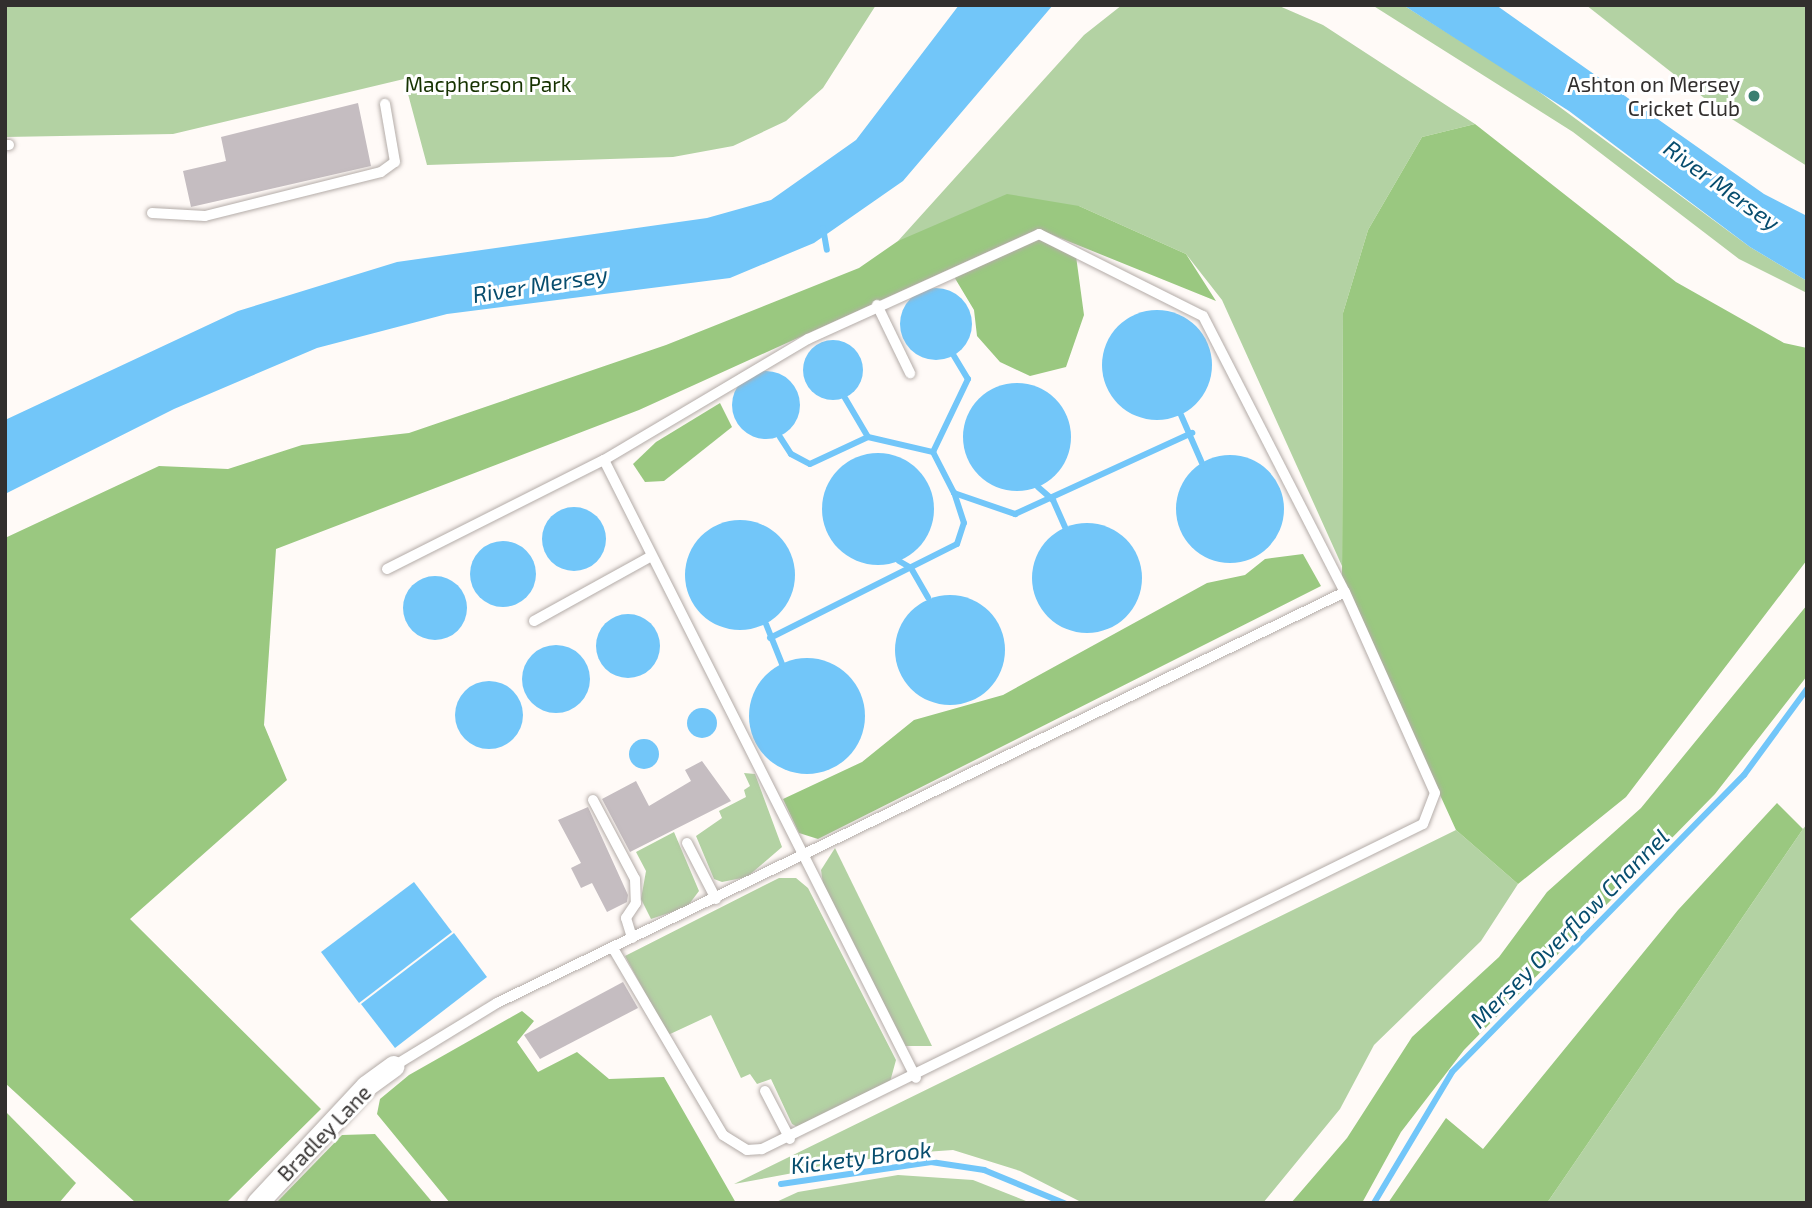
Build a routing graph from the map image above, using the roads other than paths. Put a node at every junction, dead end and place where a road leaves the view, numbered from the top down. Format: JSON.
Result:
{"nodes":[{"id":1,"x":384,"y":104,"type":"dead end"},
{"id":2,"x":152,"y":213,"type":"dead end"},
{"id":3,"x":877,"y":305,"type":"junction"},
{"id":4,"x":910,"y":373,"type":"dead end"},
{"id":5,"x":604,"y":460,"type":"junction"},
{"id":6,"x":650,"y":557,"type":"junction"},
{"id":7,"x":387,"y":569,"type":"dead end"},
{"id":8,"x":1345,"y":592,"type":"junction"},
{"id":9,"x":534,"y":621,"type":"dead end"},
{"id":10,"x":593,"y":800,"type":"dead end"},
{"id":11,"x":687,"y":843,"type":"dead end"},
{"id":12,"x":802,"y":858,"type":"junction"},
{"id":13,"x":716,"y":899,"type":"junction"},
{"id":14,"x":632,"y":938,"type":"junction"},
{"id":15,"x":612,"y":948,"type":"junction"},
{"id":16,"x":394,"y":1066,"type":"joint"},
{"id":17,"x":916,"y":1078,"type":"junction"},
{"id":18,"x":765,"y":1091,"type":"dead end"},
{"id":19,"x":790,"y":1139,"type":"junction"},
{"id":20,"x":257,"y":1203,"type":"edge"}],
"edges":[{"from":1,"to":2,"type":"lane"},
{"from":3,"to":4,"type":"lane"},
{"from":3,"to":5,"type":"lane"},
{"from":3,"to":8,"type":"lane"},
{"from":5,"to":6,"type":"lane"},
{"from":5,"to":7,"type":"lane"},
{"from":6,"to":9,"type":"lane"},
{"from":6,"to":12,"type":"lane"},
{"from":8,"to":12,"type":"lane"},
{"from":8,"to":17,"type":"lane"},
{"from":10,"to":14,"type":"lane"},
{"from":11,"to":13,"type":"lane"},
{"from":12,"to":13,"type":"lane"},
{"from":12,"to":17,"type":"lane"},
{"from":13,"to":14,"type":"lane"},
{"from":14,"to":15,"type":"lane"},
{"from":15,"to":16,"type":"lane"},
{"from":15,"to":19,"type":"lane"},
{"from":16,"to":20,"type":"street","name":"Bradley Lane"},
{"from":17,"to":19,"type":"lane"},
{"from":18,"to":19,"type":"lane"}]}
